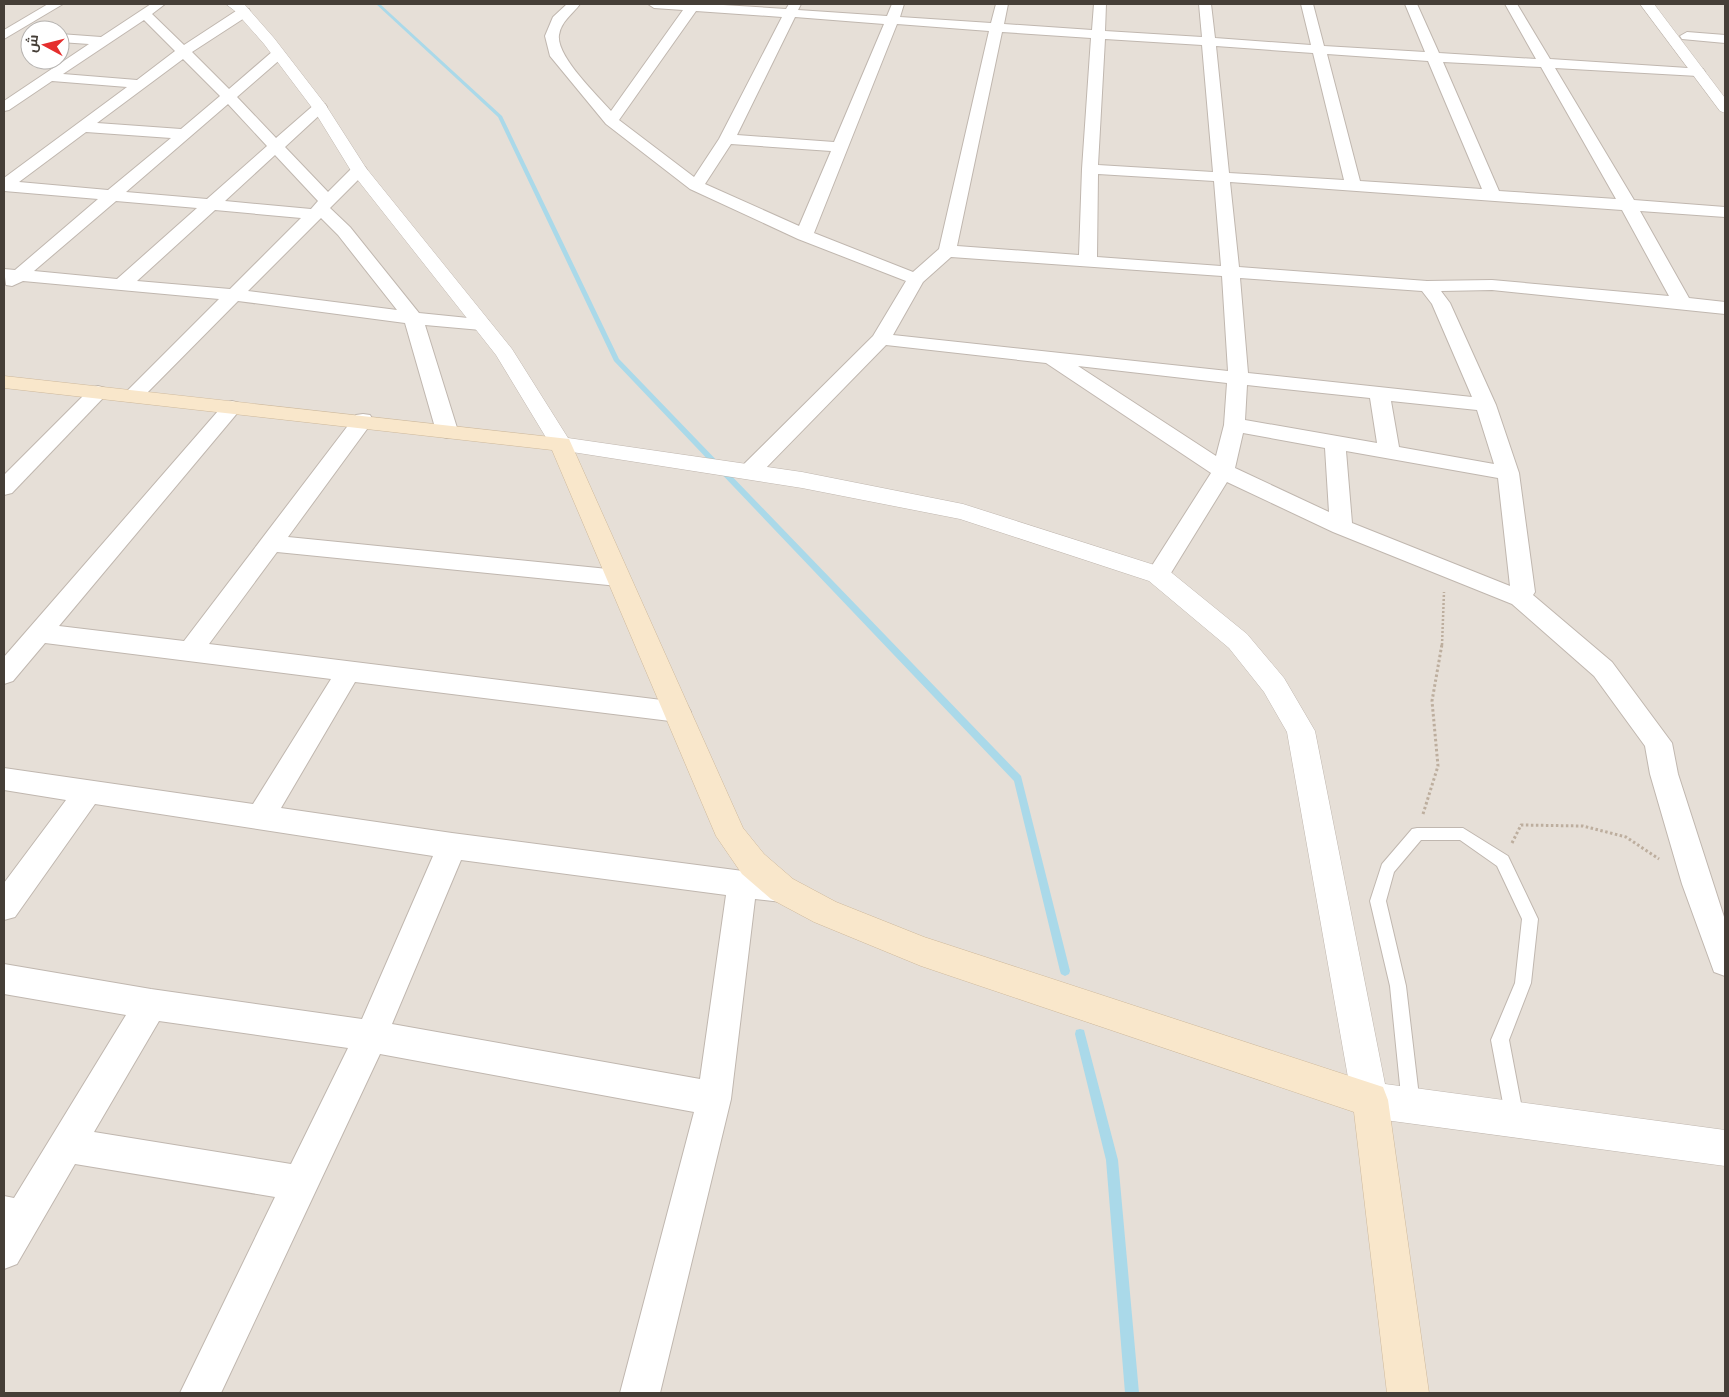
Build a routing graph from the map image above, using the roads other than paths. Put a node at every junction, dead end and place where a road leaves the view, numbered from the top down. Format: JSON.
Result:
{"nodes":[{"id":1,"x":57,"y":4,"type":"edge"},
{"id":2,"x":574,"y":4,"type":"edge"},
{"id":3,"x":654,"y":4,"type":"edge"},
{"id":4,"x":898,"y":4,"type":"edge"},
{"id":5,"x":1002,"y":4,"type":"edge"},
{"id":6,"x":1100,"y":4,"type":"edge"},
{"id":7,"x":1206,"y":4,"type":"edge"},
{"id":8,"x":1307,"y":4,"type":"edge"},
{"id":9,"x":1411,"y":4,"type":"edge"},
{"id":10,"x":1511,"y":4,"type":"edge"},
{"id":11,"x":1647,"y":4,"type":"edge"},
{"id":12,"x":1664,"y":4,"type":"edge"},
{"id":13,"x":693,"y":5,"type":"edge"},
{"id":14,"x":154,"y":6,"type":"edge"},
{"id":15,"x":239,"y":8,"type":"edge"},
{"id":16,"x":792,"y":9,"type":"edge"},
{"id":17,"x":893,"y":20,"type":"junction"},
{"id":18,"x":996,"y":27,"type":"junction"},
{"id":19,"x":5,"y":34,"type":"edge"},
{"id":20,"x":1098,"y":34,"type":"junction"},
{"id":21,"x":20,"y":35,"type":"edge"},
{"id":22,"x":1687,"y":36,"type":"junction"},
{"id":23,"x":70,"y":39,"type":"edge"},
{"id":24,"x":1725,"y":39,"type":"edge"},
{"id":25,"x":102,"y":41,"type":"junction"},
{"id":26,"x":1210,"y":42,"type":"junction"},
{"id":27,"x":1319,"y":49,"type":"junction"},
{"id":28,"x":184,"y":52,"type":"junction"},
{"id":29,"x":278,"y":54,"type":"junction"},
{"id":30,"x":1432,"y":58,"type":"junction"},
{"id":31,"x":1544,"y":64,"type":"junction"},
{"id":32,"x":1698,"y":72,"type":"junction"},
{"id":33,"x":49,"y":77,"type":"junction"},
{"id":34,"x":1720,"y":77,"type":"dead end"},
{"id":35,"x":140,"y":84,"type":"junction"},
{"id":36,"x":229,"y":97,"type":"junction"},
{"id":37,"x":4,"y":107,"type":"edge"},
{"id":38,"x":320,"y":107,"type":"junction"},
{"id":39,"x":1725,"y":108,"type":"edge"},
{"id":40,"x":611,"y":121,"type":"junction"},
{"id":41,"x":82,"y":127,"type":"junction"},
{"id":42,"x":185,"y":134,"type":"junction"},
{"id":43,"x":727,"y":139,"type":"junction"},
{"id":44,"x":275,"y":145,"type":"junction"},
{"id":45,"x":840,"y":146,"type":"junction"},
{"id":46,"x":1090,"y":169,"type":"junction"},
{"id":47,"x":359,"y":170,"type":"junction"},
{"id":48,"x":1223,"y":177,"type":"junction"},
{"id":49,"x":1353,"y":185,"type":"junction"},
{"id":50,"x":4,"y":186,"type":"edge"},
{"id":51,"x":696,"y":186,"type":"junction"},
{"id":52,"x":23,"y":187,"type":"junction"},
{"id":53,"x":113,"y":195,"type":"junction"},
{"id":54,"x":1493,"y":195,"type":"junction"},
{"id":55,"x":4,"y":202,"type":"edge"},
{"id":56,"x":213,"y":204,"type":"junction"},
{"id":57,"x":1628,"y":205,"type":"junction"},
{"id":58,"x":320,"y":207,"type":"junction"},
{"id":59,"x":1725,"y":212,"type":"edge"},
{"id":60,"x":804,"y":235,"type":"junction"},
{"id":61,"x":947,"y":251,"type":"junction"},
{"id":62,"x":1088,"y":263,"type":"junction"},
{"id":63,"x":1232,"y":273,"type":"junction"},
{"id":64,"x":12,"y":274,"type":"edge"},
{"id":65,"x":916,"y":279,"type":"junction"},
{"id":66,"x":122,"y":284,"type":"junction"},
{"id":67,"x":1427,"y":286,"type":"junction"},
{"id":68,"x":4,"y":288,"type":"edge"},
{"id":69,"x":236,"y":295,"type":"junction"},
{"id":70,"x":1682,"y":303,"type":"junction"},
{"id":71,"x":1725,"y":308,"type":"edge"},
{"id":72,"x":414,"y":318,"type":"junction"},
{"id":73,"x":481,"y":324,"type":"junction"},
{"id":74,"x":880,"y":339,"type":"junction"},
{"id":75,"x":1050,"y":357,"type":"junction"},
{"id":76,"x":1238,"y":377,"type":"junction"},
{"id":77,"x":4,"y":382,"type":"edge"},
{"id":78,"x":98,"y":392,"type":"junction"},
{"id":79,"x":1379,"y":393,"type":"junction"},
{"id":80,"x":133,"y":396,"type":"junction"},
{"id":81,"x":1486,"y":404,"type":"junction"},
{"id":82,"x":232,"y":407,"type":"junction"},
{"id":83,"x":363,"y":420,"type":"junction"},
{"id":84,"x":1234,"y":425,"type":"junction"},
{"id":85,"x":447,"y":431,"type":"junction"},
{"id":86,"x":561,"y":444,"type":"junction"},
{"id":87,"x":1335,"y":444,"type":"junction"},
{"id":88,"x":1390,"y":454,"type":"junction"},
{"id":89,"x":1223,"y":471,"type":"junction"},
{"id":90,"x":750,"y":472,"type":"junction"},
{"id":91,"x":1508,"y":473,"type":"junction"},
{"id":92,"x":4,"y":488,"type":"edge"},
{"id":93,"x":1341,"y":527,"type":"junction"},
{"id":94,"x":272,"y":543,"type":"junction"},
{"id":95,"x":1158,"y":575,"type":"junction"},
{"id":96,"x":618,"y":578,"type":"junction"},
{"id":97,"x":1518,"y":596,"type":"junction"},
{"id":98,"x":40,"y":633,"type":"junction"},
{"id":99,"x":190,"y":652,"type":"junction"},
{"id":100,"x":348,"y":672,"type":"junction"},
{"id":101,"x":4,"y":674,"type":"edge"},
{"id":102,"x":678,"y":712,"type":"junction"},
{"id":103,"x":4,"y":779,"type":"edge"},
{"id":104,"x":89,"y":791,"type":"junction"},
{"id":105,"x":261,"y":817,"type":"junction"},
{"id":106,"x":452,"y":846,"type":"junction"},
{"id":107,"x":742,"y":884,"type":"junction"},
{"id":108,"x":782,"y":890,"type":"junction"},
{"id":109,"x":4,"y":907,"type":"edge"},
{"id":110,"x":1725,"y":962,"type":"edge"},
{"id":111,"x":4,"y":979,"type":"edge"},
{"id":112,"x":151,"y":1004,"type":"junction"},
{"id":113,"x":371,"y":1036,"type":"junction"},
{"id":114,"x":714,"y":1099,"type":"junction"},
{"id":115,"x":1370,"y":1100,"type":"junction"},
{"id":116,"x":1411,"y":1106,"type":"junction"},
{"id":117,"x":1515,"y":1120,"type":"junction"},
{"id":118,"x":67,"y":1145,"type":"junction"},
{"id":119,"x":1725,"y":1148,"type":"edge"},
{"id":120,"x":300,"y":1183,"type":"junction"},
{"id":121,"x":14,"y":1216,"type":"edge"},
{"id":122,"x":4,"y":1251,"type":"edge"},
{"id":123,"x":200,"y":1393,"type":"edge"},
{"id":124,"x":640,"y":1393,"type":"edge"},
{"id":125,"x":1408,"y":1393,"type":"edge"}],
"edges":[{"from":1,"to":19,"type":"street"},
{"from":2,"to":40,"type":"street"},
{"from":3,"to":13,"type":"street"},
{"from":4,"to":17,"type":"street"},
{"from":5,"to":18,"type":"street"},
{"from":6,"to":20,"type":"street"},
{"from":7,"to":26,"type":"street"},
{"from":8,"to":27,"type":"street"},
{"from":9,"to":30,"type":"street"},
{"from":10,"to":31,"type":"street"},
{"from":11,"to":32,"type":"street"},
{"from":12,"to":22,"type":"street"},
{"from":13,"to":16,"type":"street"},
{"from":13,"to":40,"type":"street"},
{"from":14,"to":25,"type":"street"},
{"from":14,"to":28,"type":"street"},
{"from":15,"to":28,"type":"street"},
{"from":15,"to":29,"type":"street"},
{"from":16,"to":17,"type":"street"},
{"from":16,"to":43,"type":"street"},
{"from":17,"to":18,"type":"street"},
{"from":17,"to":45,"type":"street"},
{"from":18,"to":20,"type":"street"},
{"from":18,"to":61,"type":"street"},
{"from":19,"to":21,"type":"street"},
{"from":20,"to":26,"type":"street"},
{"from":20,"to":46,"type":"street"},
{"from":22,"to":24,"type":"street"},
{"from":22,"to":34,"type":"street"},
{"from":23,"to":25,"type":"street"},
{"from":25,"to":33,"type":"street"},
{"from":26,"to":27,"type":"street"},
{"from":26,"to":48,"type":"street"},
{"from":27,"to":30,"type":"street"},
{"from":27,"to":49,"type":"street"},
{"from":28,"to":35,"type":"street"},
{"from":28,"to":36,"type":"street"},
{"from":29,"to":36,"type":"street"},
{"from":29,"to":38,"type":"street"},
{"from":30,"to":31,"type":"street"},
{"from":30,"to":54,"type":"street"},
{"from":31,"to":32,"type":"street"},
{"from":31,"to":57,"type":"street"},
{"from":32,"to":39,"type":"street"},
{"from":33,"to":35,"type":"street"},
{"from":33,"to":37,"type":"street"},
{"from":35,"to":41,"type":"street"},
{"from":36,"to":42,"type":"street"},
{"from":36,"to":44,"type":"street"},
{"from":38,"to":44,"type":"street"},
{"from":38,"to":47,"type":"street"},
{"from":40,"to":51,"type":"street"},
{"from":41,"to":42,"type":"street"},
{"from":41,"to":50,"type":"street"},
{"from":42,"to":53,"type":"street"},
{"from":43,"to":45,"type":"street"},
{"from":43,"to":51,"type":"street"},
{"from":44,"to":56,"type":"street"},
{"from":44,"to":58,"type":"street"},
{"from":45,"to":60,"type":"street"},
{"from":46,"to":48,"type":"street"},
{"from":46,"to":62,"type":"street"},
{"from":47,"to":58,"type":"street"},
{"from":47,"to":73,"type":"street"},
{"from":48,"to":49,"type":"street"},
{"from":48,"to":63,"type":"street"},
{"from":49,"to":54,"type":"street"},
{"from":50,"to":52,"type":"street"},
{"from":51,"to":60,"type":"street"},
{"from":52,"to":53,"type":"street"},
{"from":52,"to":55,"type":"street"},
{"from":53,"to":56,"type":"street"},
{"from":53,"to":64,"type":"street"},
{"from":54,"to":57,"type":"street"},
{"from":56,"to":58,"type":"street"},
{"from":56,"to":66,"type":"street"},
{"from":57,"to":59,"type":"street"},
{"from":57,"to":70,"type":"street"},
{"from":58,"to":69,"type":"street"},
{"from":58,"to":72,"type":"street"},
{"from":60,"to":65,"type":"street"},
{"from":61,"to":62,"type":"street"},
{"from":61,"to":65,"type":"street"},
{"from":62,"to":63,"type":"street"},
{"from":63,"to":67,"type":"street"},
{"from":63,"to":76,"type":"street"},
{"from":64,"to":66,"type":"street"},
{"from":64,"to":68,"type":"street"},
{"from":65,"to":74,"type":"street"},
{"from":66,"to":69,"type":"street"},
{"from":67,"to":70,"type":"street"},
{"from":67,"to":81,"type":"street"},
{"from":69,"to":72,"type":"street"},
{"from":69,"to":80,"type":"street"},
{"from":70,"to":71,"type":"street"},
{"from":72,"to":73,"type":"street"},
{"from":72,"to":85,"type":"street"},
{"from":73,"to":86,"type":"street"},
{"from":74,"to":75,"type":"street"},
{"from":74,"to":90,"type":"street"},
{"from":75,"to":76,"type":"street"},
{"from":75,"to":89,"type":"street"},
{"from":76,"to":79,"type":"street"},
{"from":76,"to":84,"type":"street"},
{"from":77,"to":78,"type":"main road"},
{"from":78,"to":80,"type":"main road"},
{"from":78,"to":92,"type":"street"},
{"from":79,"to":81,"type":"street"},
{"from":79,"to":88,"type":"street"},
{"from":80,"to":82,"type":"main road"},
{"from":81,"to":91,"type":"street"},
{"from":82,"to":83,"type":"main road"},
{"from":82,"to":98,"type":"street"},
{"from":83,"to":85,"type":"main road"},
{"from":83,"to":94,"type":"street"},
{"from":84,"to":87,"type":"street"},
{"from":84,"to":89,"type":"street"},
{"from":85,"to":86,"type":"main road"},
{"from":86,"to":90,"type":"street"},
{"from":86,"to":96,"type":"main road"},
{"from":87,"to":88,"type":"street"},
{"from":87,"to":93,"type":"street"},
{"from":88,"to":91,"type":"street"},
{"from":89,"to":93,"type":"street"},
{"from":89,"to":95,"type":"street"},
{"from":90,"to":95,"type":"street"},
{"from":91,"to":97,"type":"street"},
{"from":93,"to":97,"type":"street"},
{"from":94,"to":96,"type":"street"},
{"from":94,"to":99,"type":"street"},
{"from":95,"to":115,"type":"street"},
{"from":96,"to":102,"type":"main road"},
{"from":97,"to":110,"type":"street"},
{"from":98,"to":99,"type":"street"},
{"from":98,"to":101,"type":"street"},
{"from":99,"to":100,"type":"street"},
{"from":100,"to":102,"type":"street"},
{"from":100,"to":105,"type":"street"},
{"from":102,"to":108,"type":"main road"},
{"from":103,"to":104,"type":"street"},
{"from":104,"to":105,"type":"street"},
{"from":104,"to":109,"type":"street"},
{"from":105,"to":106,"type":"street"},
{"from":106,"to":107,"type":"street"},
{"from":106,"to":113,"type":"street"},
{"from":107,"to":108,"type":"street"},
{"from":107,"to":114,"type":"street"},
{"from":108,"to":115,"type":"main road"},
{"from":111,"to":112,"type":"street"},
{"from":112,"to":113,"type":"street"},
{"from":112,"to":118,"type":"street"},
{"from":113,"to":114,"type":"street"},
{"from":113,"to":120,"type":"street"},
{"from":114,"to":124,"type":"street"},
{"from":115,"to":116,"type":"street"},
{"from":115,"to":125,"type":"main road"},
{"from":116,"to":117,"type":"street"},
{"from":116,"to":117,"type":"lane"},
{"from":117,"to":119,"type":"street"},
{"from":118,"to":120,"type":"street"},
{"from":118,"to":121,"type":"street"},
{"from":120,"to":123,"type":"street"},
{"from":121,"to":122,"type":"street"}]}
